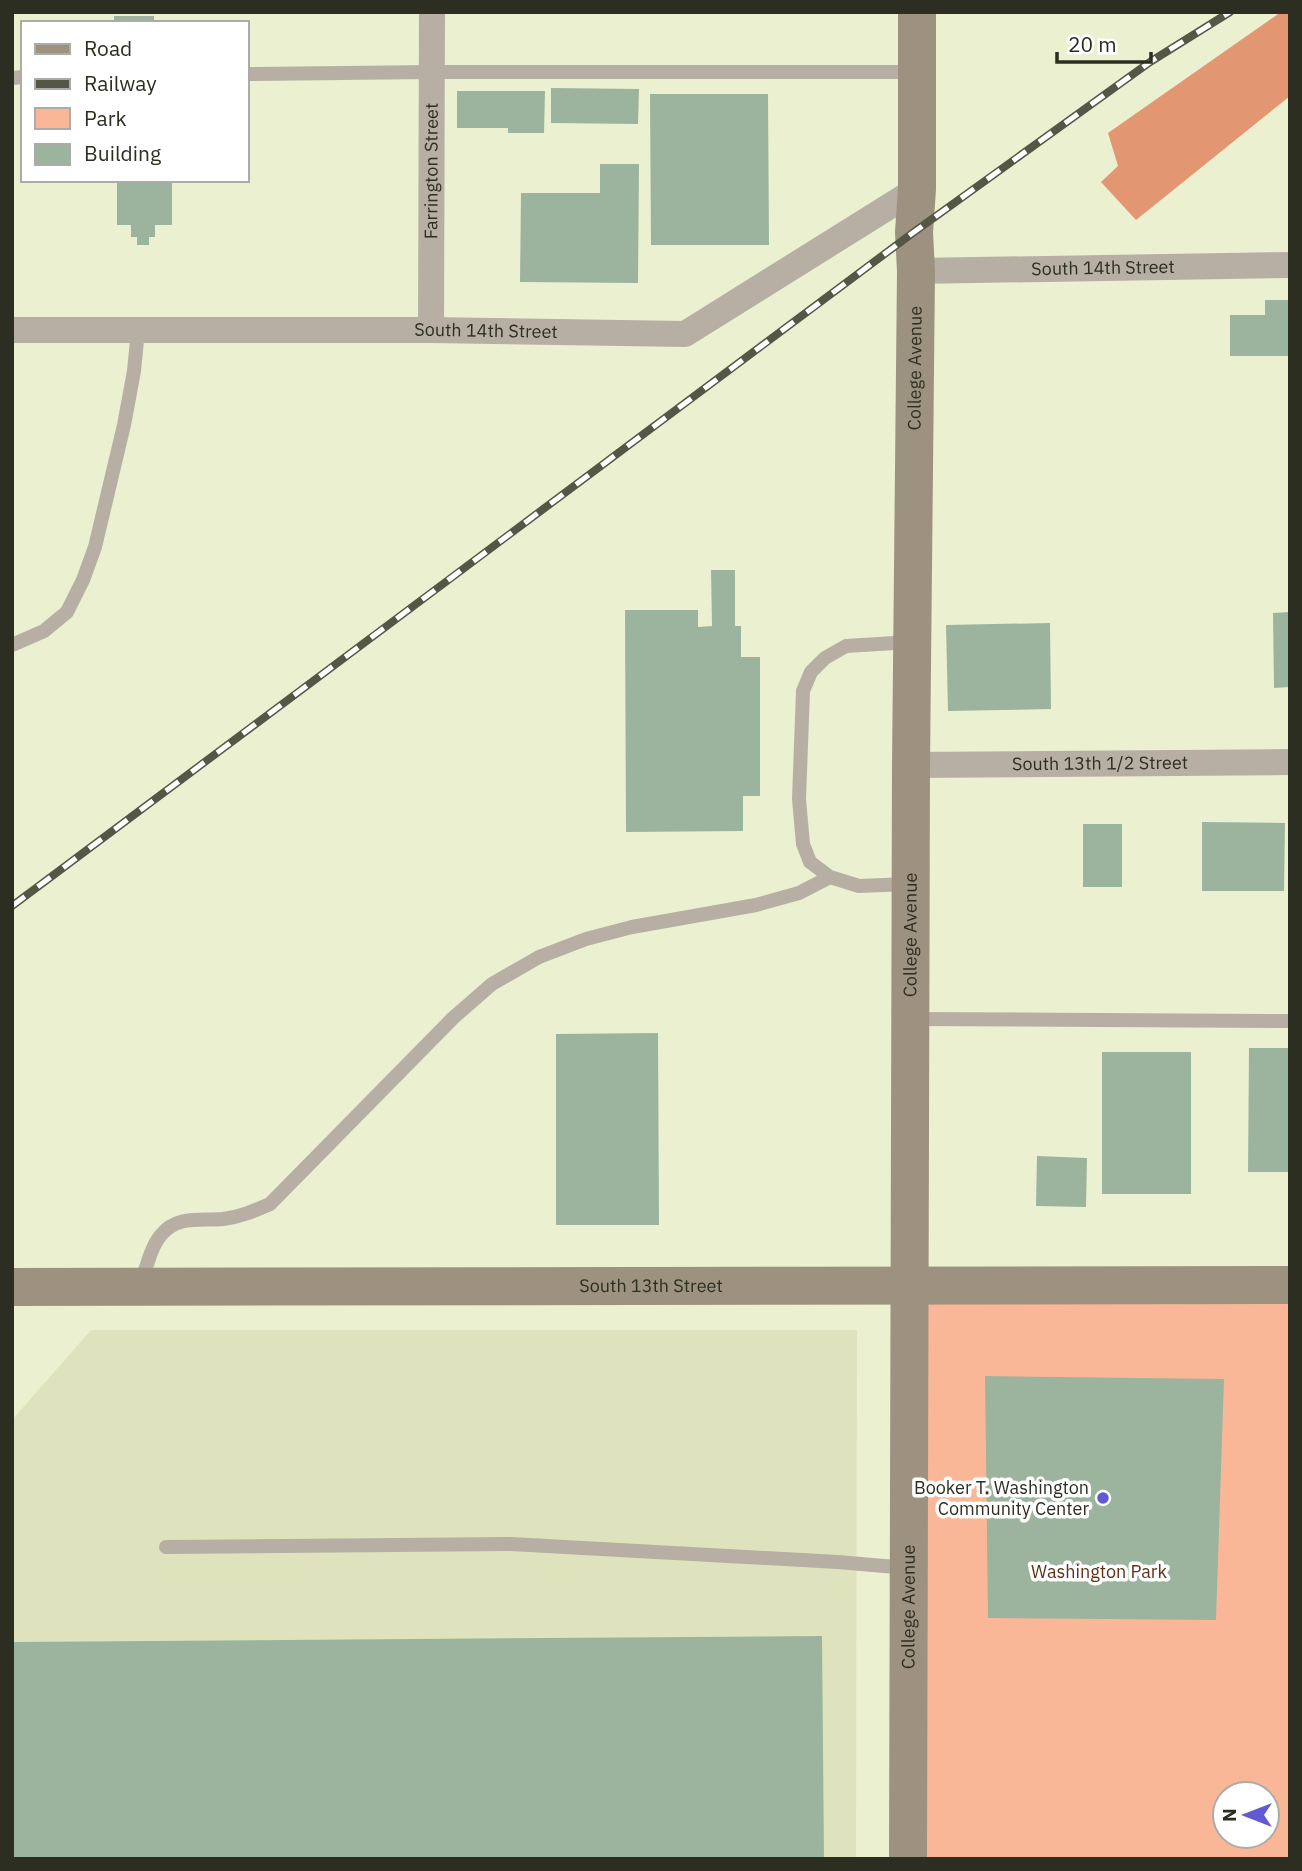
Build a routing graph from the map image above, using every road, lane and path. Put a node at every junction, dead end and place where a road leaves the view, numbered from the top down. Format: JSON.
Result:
{"nodes":[{"id":1,"x":432,"y":12,"type":"edge"},
{"id":2,"x":918,"y":12,"type":"edge"},
{"id":3,"x":432,"y":72,"type":"junction"},
{"id":4,"x":918,"y":72,"type":"junction"},
{"id":5,"x":248,"y":74,"type":"edge"},
{"id":6,"x":918,"y":189,"type":"junction"},
{"id":7,"x":1290,"y":265,"type":"edge"},
{"id":8,"x":916,"y":271,"type":"junction"},
{"id":9,"x":12,"y":330,"type":"edge"},
{"id":10,"x":138,"y":330,"type":"junction"},
{"id":11,"x":431,"y":330,"type":"junction"},
{"id":12,"x":912,"y":642,"type":"junction"},
{"id":13,"x":12,"y":645,"type":"edge"},
{"id":14,"x":1290,"y":762,"type":"edge"},
{"id":15,"x":911,"y":765,"type":"junction"},
{"id":16,"x":830,"y":877,"type":"junction"},
{"id":17,"x":911,"y":884,"type":"junction"},
{"id":18,"x":910,"y":1019,"type":"junction"},
{"id":19,"x":1290,"y":1021,"type":"edge"},
{"id":20,"x":909,"y":1285,"type":"junction"},
{"id":21,"x":1290,"y":1285,"type":"edge"},
{"id":22,"x":12,"y":1287,"type":"edge"},
{"id":23,"x":140,"y":1287,"type":"junction"},
{"id":24,"x":166,"y":1547,"type":"dead end"},
{"id":25,"x":908,"y":1568,"type":"junction"},
{"id":26,"x":908,"y":1859,"type":"edge"}],
"edges":[{"from":1,"to":3,"type":"street","name":"Farrington Street"},
{"from":2,"to":4,"type":"street","name":"College Avenue"},
{"from":3,"to":4,"type":"lane"},
{"from":3,"to":5,"type":"lane"},
{"from":3,"to":11,"type":"street","name":"Farrington Street"},
{"from":4,"to":6,"type":"street","name":"College Avenue"},
{"from":6,"to":8,"type":"street","name":"College Avenue"},
{"from":6,"to":11,"type":"street","name":"South 14th Street"},
{"from":7,"to":8,"type":"street","name":"South 14th Street"},
{"from":8,"to":12,"type":"street","name":"College Avenue"},
{"from":9,"to":10,"type":"street","name":"South 14th Street"},
{"from":10,"to":11,"type":"street","name":"South 14th Street"},
{"from":10,"to":13,"type":"lane"},
{"from":12,"to":15,"type":"street","name":"College Avenue"},
{"from":12,"to":16,"type":"lane"},
{"from":14,"to":15,"type":"street","name":"South 13th 1/2 Street"},
{"from":15,"to":17,"type":"street","name":"College Avenue"},
{"from":16,"to":17,"type":"lane"},
{"from":16,"to":23,"type":"lane"},
{"from":17,"to":18,"type":"street","name":"College Avenue"},
{"from":18,"to":19,"type":"lane"},
{"from":18,"to":20,"type":"street","name":"College Avenue"},
{"from":20,"to":21,"type":"street","name":"South 13th Street"},
{"from":20,"to":23,"type":"street","name":"South 13th Street"},
{"from":20,"to":25,"type":"street","name":"College Avenue"},
{"from":22,"to":23,"type":"street","name":"South 13th Street"},
{"from":24,"to":25,"type":"lane"},
{"from":25,"to":26,"type":"street","name":"College Avenue"}]}
